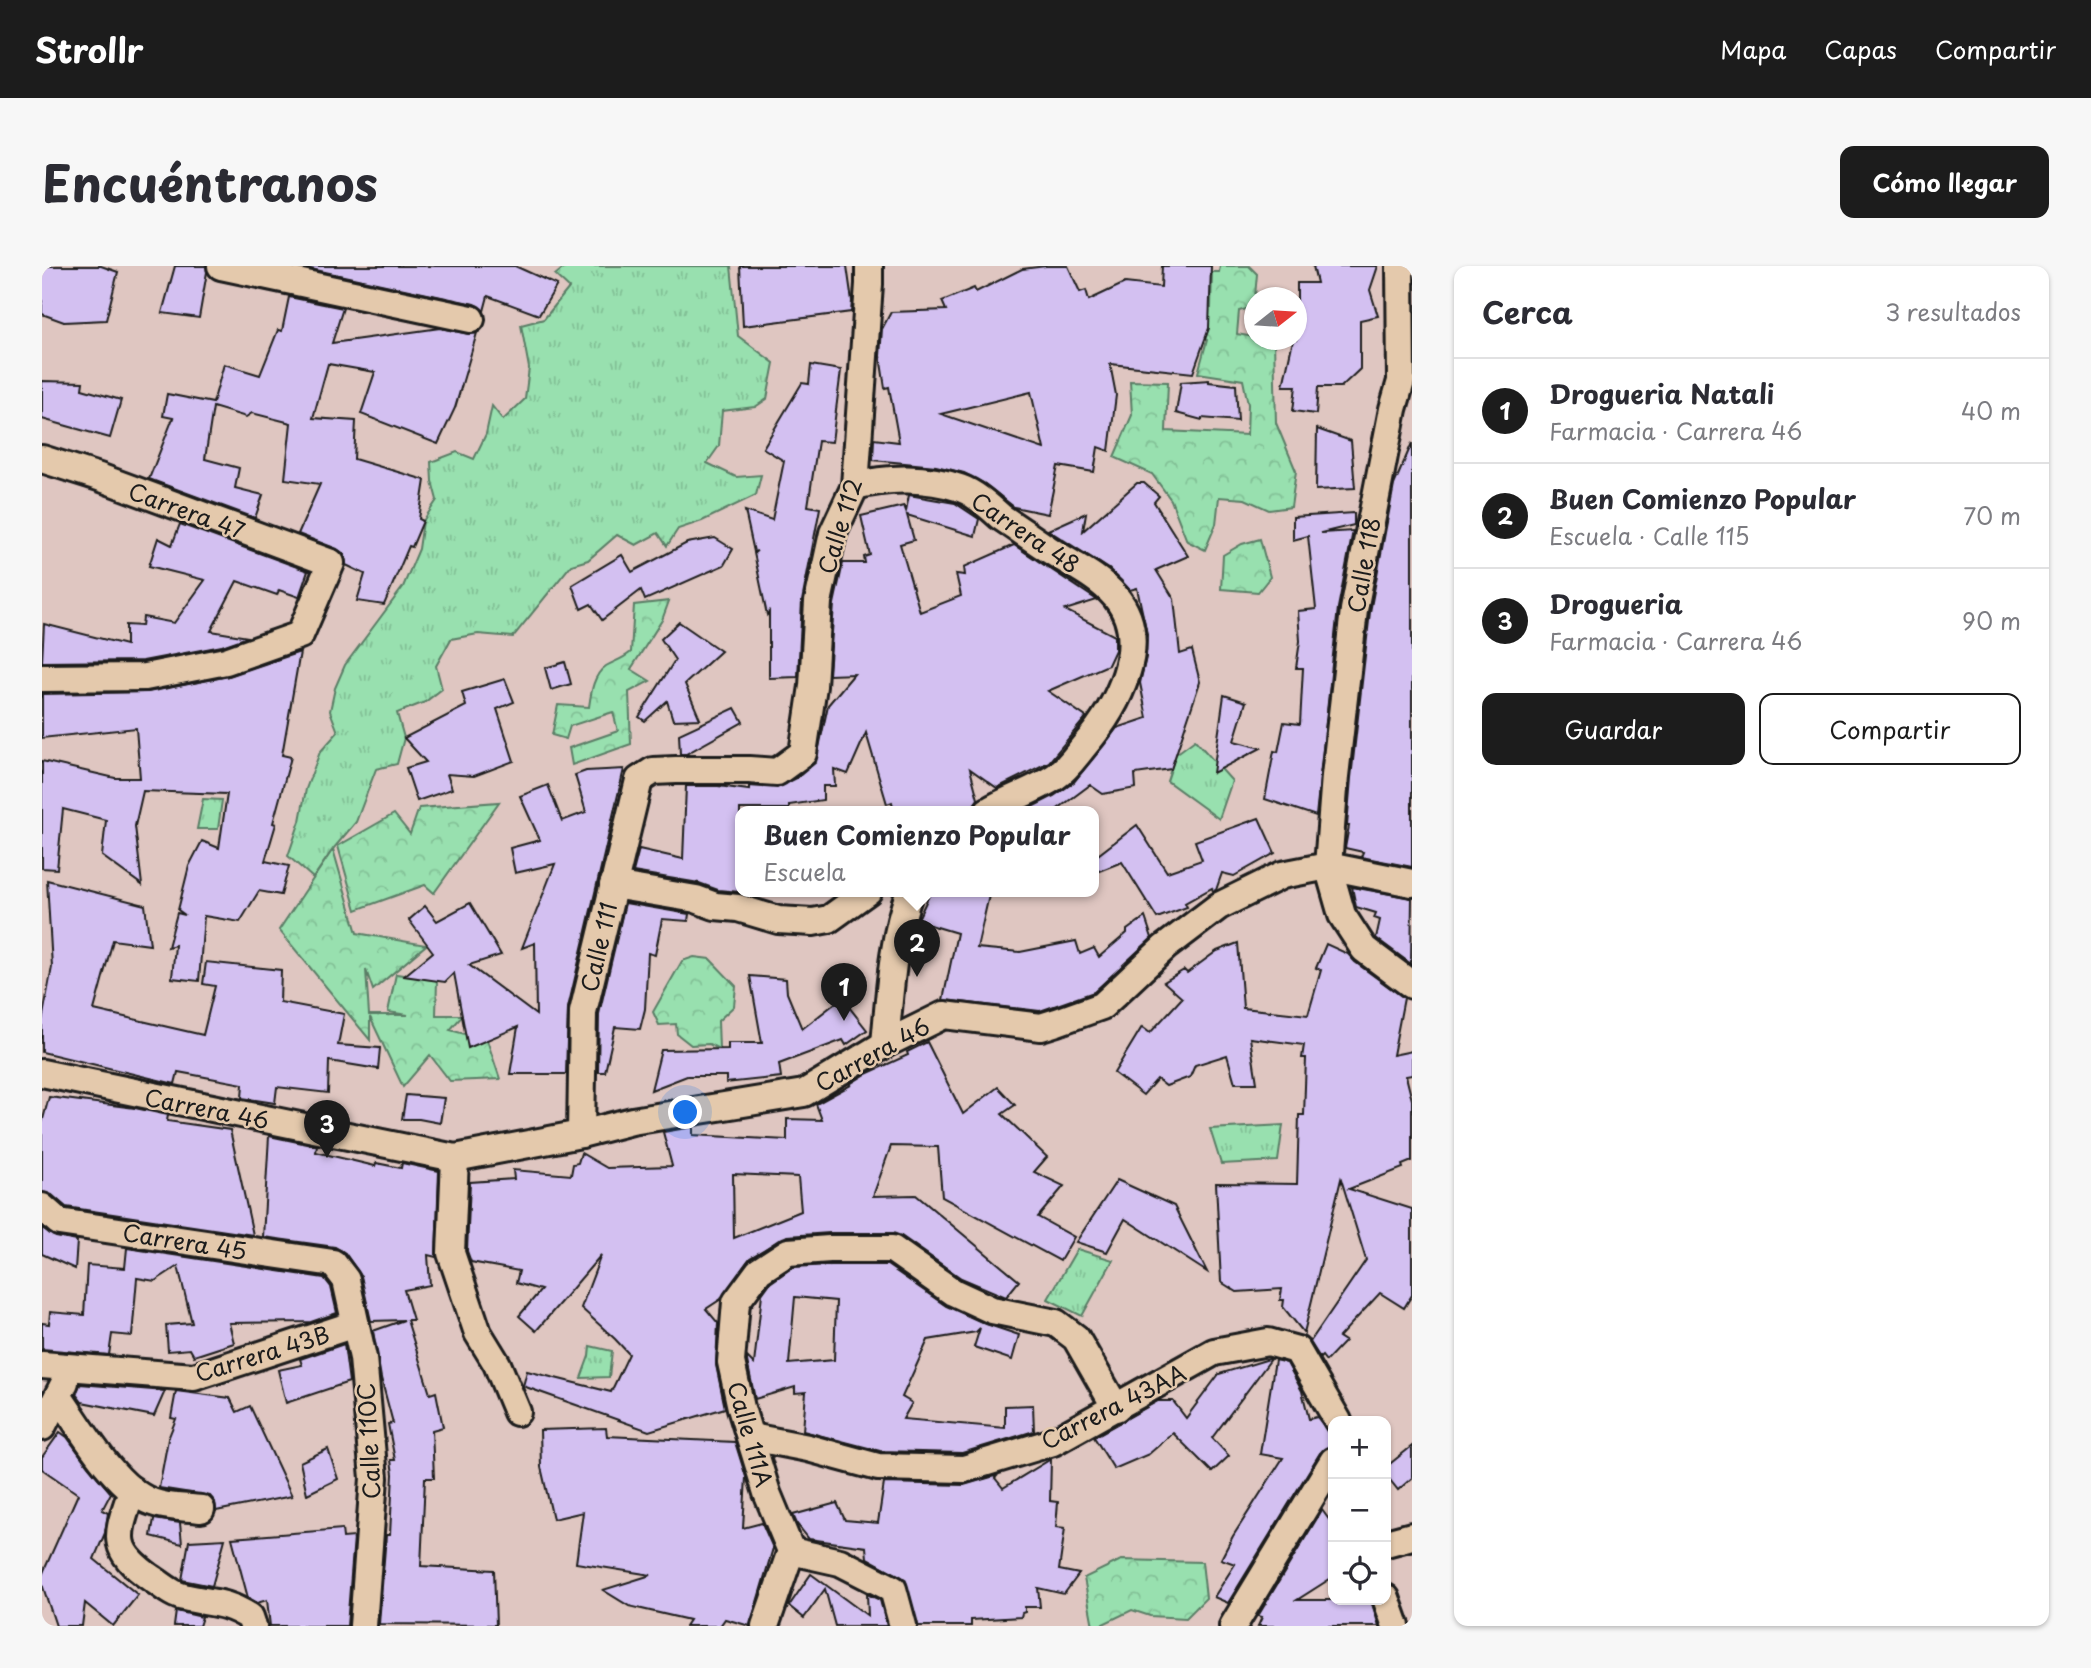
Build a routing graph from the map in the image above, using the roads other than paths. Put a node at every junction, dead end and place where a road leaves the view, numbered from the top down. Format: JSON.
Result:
{"nodes":[{"id":1,"x":221,"y":266,"type":"edge"},
{"id":2,"x":869,"y":266,"type":"edge"},
{"id":3,"x":1400,"y":266,"type":"edge"},
{"id":4,"x":471,"y":319,"type":"dead end"},
{"id":5,"x":1402,"y":408,"type":"edge"},
{"id":6,"x":42,"y":460,"type":"edge"},
{"id":7,"x":855,"y":486,"type":"junction"},
{"id":8,"x":42,"y":678,"type":"edge"},
{"id":9,"x":653,"y":771,"type":"joint"},
{"id":10,"x":998,"y":806,"type":"edge"},
{"id":11,"x":1328,"y":866,"type":"junction"},
{"id":12,"x":1412,"y":883,"type":"edge"},
{"id":13,"x":612,"y":885,"type":"junction"},
{"id":14,"x":860,"y":897,"type":"edge"},
{"id":15,"x":908,"y":897,"type":"edge"},
{"id":16,"x":1412,"y":985,"type":"edge"},
{"id":17,"x":885,"y":1044,"type":"junction"},
{"id":18,"x":42,"y":1073,"type":"edge"},
{"id":19,"x":581,"y":1134,"type":"junction"},
{"id":20,"x":455,"y":1158,"type":"junction"},
{"id":21,"x":42,"y":1206,"type":"edge"},
{"id":22,"x":333,"y":1263,"type":"joint"},
{"id":23,"x":355,"y":1324,"type":"junction"},
{"id":24,"x":42,"y":1365,"type":"edge"},
{"id":25,"x":71,"y":1367,"type":"junction"},
{"id":26,"x":59,"y":1397,"type":"junction"},
{"id":27,"x":1116,"y":1408,"type":"junction"},
{"id":28,"x":517,"y":1412,"type":"dead end"},
{"id":29,"x":1335,"y":1416,"type":"edge"},
{"id":30,"x":42,"y":1427,"type":"edge"},
{"id":31,"x":751,"y":1437,"type":"junction"},
{"id":32,"x":1329,"y":1479,"type":"edge"},
{"id":33,"x":132,"y":1490,"type":"junction"},
{"id":34,"x":201,"y":1509,"type":"dead end"},
{"id":35,"x":1412,"y":1536,"type":"edge"},
{"id":36,"x":1390,"y":1542,"type":"edge"},
{"id":37,"x":791,"y":1551,"type":"junction"},
{"id":38,"x":1388,"y":1605,"type":"edge"},
{"id":39,"x":253,"y":1626,"type":"edge"},
{"id":40,"x":363,"y":1626,"type":"edge"},
{"id":41,"x":765,"y":1626,"type":"edge"},
{"id":42,"x":903,"y":1626,"type":"edge"},
{"id":43,"x":1233,"y":1626,"type":"edge"},
{"id":44,"x":1396,"y":1626,"type":"edge"}],
"edges":[{"from":1,"to":4,"type":"street"},
{"from":2,"to":7,"type":"street","name":"Calle 112"},
{"from":3,"to":5,"type":"street","name":"Calle 118"},
{"from":5,"to":11,"type":"street","name":"Calle 118"},
{"from":6,"to":8,"type":"street","name":"Carrera 47"},
{"from":7,"to":9,"type":"street","name":"Calle 112"},
{"from":7,"to":10,"type":"street","name":"Carrera 48"},
{"from":9,"to":13,"type":"street","name":"Calle 111"},
{"from":11,"to":12,"type":"street","name":"Carrera 46"},
{"from":11,"to":16,"type":"street"},
{"from":11,"to":17,"type":"street","name":"Carrera 46"},
{"from":13,"to":14,"type":"street"},
{"from":13,"to":19,"type":"street","name":"Calle 111"},
{"from":15,"to":17,"type":"street"},
{"from":17,"to":19,"type":"street","name":"Carrera 46"},
{"from":18,"to":20,"type":"street","name":"Carrera 46"},
{"from":19,"to":20,"type":"street","name":"Carrera 46"},
{"from":20,"to":28,"type":"street"},
{"from":21,"to":22,"type":"street","name":"Carrera 45"},
{"from":22,"to":23,"type":"street","name":"Calle 110C"},
{"from":23,"to":25,"type":"street","name":"Carrera 43B"},
{"from":23,"to":40,"type":"street","name":"Calle 110C"},
{"from":24,"to":25,"type":"street","name":"Carrera 43B"},
{"from":25,"to":26,"type":"street"},
{"from":26,"to":30,"type":"street"},
{"from":26,"to":33,"type":"street"},
{"from":27,"to":29,"type":"street","name":"Carrera 43AA"},
{"from":27,"to":31,"type":"street","name":"Carrera 43AA"},
{"from":27,"to":31,"type":"street","name":"Calle 111A"},
{"from":31,"to":37,"type":"street","name":"Calle 111A"},
{"from":32,"to":43,"type":"street"},
{"from":33,"to":34,"type":"street"},
{"from":33,"to":39,"type":"street"},
{"from":35,"to":36,"type":"street"},
{"from":37,"to":41,"type":"street"},
{"from":37,"to":42,"type":"street"},
{"from":38,"to":44,"type":"street"}]}
